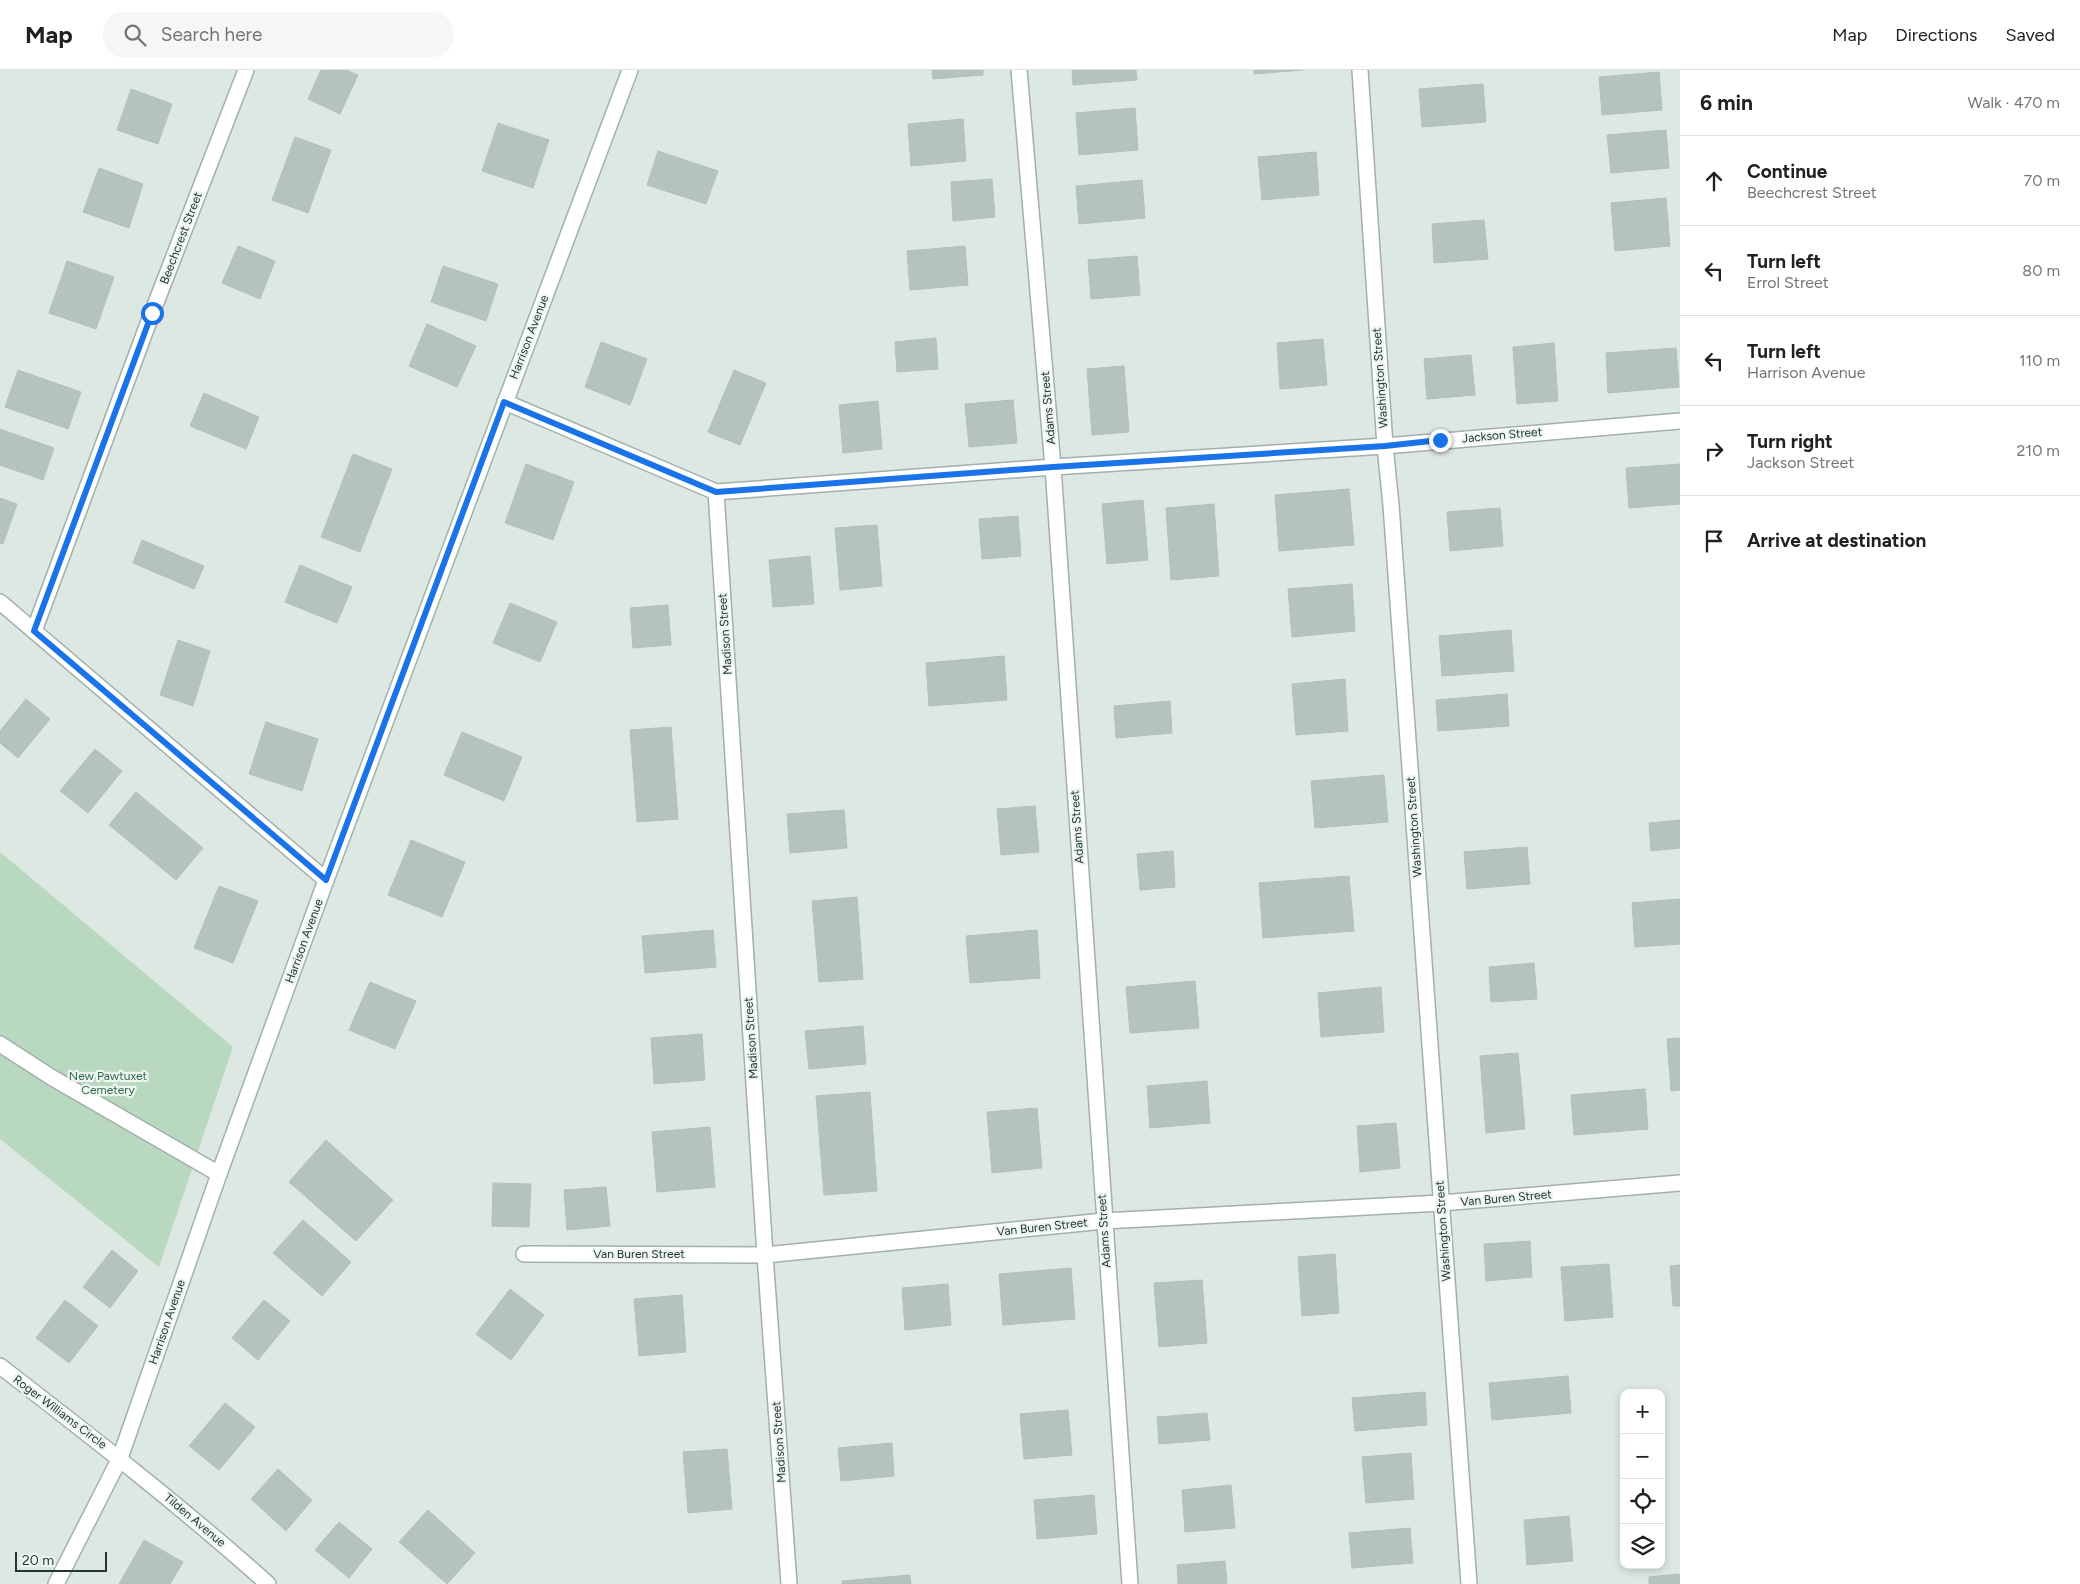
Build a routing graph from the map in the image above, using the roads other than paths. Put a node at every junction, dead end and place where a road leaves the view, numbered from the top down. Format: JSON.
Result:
{"nodes":[{"id":1,"x":246,"y":70,"type":"edge"},
{"id":2,"x":630,"y":70,"type":"edge"},
{"id":3,"x":1019,"y":70,"type":"edge"},
{"id":4,"x":1360,"y":70,"type":"edge"},
{"id":5,"x":504,"y":402,"type":"junction"},
{"id":6,"x":1680,"y":421,"type":"edge"},
{"id":7,"x":1385,"y":446,"type":"junction"},
{"id":8,"x":1053,"y":467,"type":"junction"},
{"id":9,"x":716,"y":492,"type":"junction"},
{"id":10,"x":0,"y":602,"type":"edge"},
{"id":11,"x":34,"y":631,"type":"junction"},
{"id":12,"x":326,"y":880,"type":"junction"},
{"id":13,"x":0,"y":1044,"type":"edge"},
{"id":14,"x":219,"y":1174,"type":"junction"},
{"id":15,"x":1680,"y":1183,"type":"edge"},
{"id":16,"x":1441,"y":1203,"type":"junction"},
{"id":17,"x":1104,"y":1220,"type":"junction"},
{"id":18,"x":524,"y":1254,"type":"dead end"},
{"id":19,"x":765,"y":1255,"type":"junction"},
{"id":20,"x":0,"y":1366,"type":"edge"},
{"id":21,"x":120,"y":1458,"type":"junction"},
{"id":22,"x":56,"y":1584,"type":"edge"},
{"id":23,"x":268,"y":1584,"type":"edge"},
{"id":24,"x":789,"y":1584,"type":"edge"},
{"id":25,"x":1130,"y":1584,"type":"edge"},
{"id":26,"x":1469,"y":1584,"type":"edge"}],
"edges":[{"from":1,"to":11,"type":"street","name":"Beechcrest Street"},
{"from":2,"to":5,"type":"street","name":"Harrison Avenue"},
{"from":3,"to":8,"type":"street","name":"Adams Street"},
{"from":4,"to":7,"type":"street","name":"Washington Street"},
{"from":5,"to":9,"type":"street","name":"Jackson Street"},
{"from":5,"to":12,"type":"street","name":"Harrison Avenue"},
{"from":6,"to":7,"type":"street","name":"Jackson Street"},
{"from":7,"to":8,"type":"street","name":"Jackson Street"},
{"from":7,"to":16,"type":"street","name":"Washington Street"},
{"from":8,"to":9,"type":"street","name":"Jackson Street"},
{"from":8,"to":17,"type":"street","name":"Adams Street"},
{"from":9,"to":19,"type":"street","name":"Madison Street"},
{"from":10,"to":11,"type":"street"},
{"from":11,"to":12,"type":"street"},
{"from":12,"to":14,"type":"street","name":"Harrison Avenue"},
{"from":13,"to":14,"type":"street"},
{"from":14,"to":21,"type":"street","name":"Harrison Avenue"},
{"from":15,"to":16,"type":"street","name":"Van Buren Street"},
{"from":16,"to":17,"type":"street","name":"Van Buren Street"},
{"from":16,"to":26,"type":"street","name":"Washington Street"},
{"from":17,"to":19,"type":"street","name":"Van Buren Street"},
{"from":17,"to":25,"type":"street","name":"Adams Street"},
{"from":18,"to":19,"type":"street","name":"Van Buren Street"},
{"from":19,"to":24,"type":"street","name":"Madison Street"},
{"from":20,"to":21,"type":"street","name":"Roger Williams Circle"},
{"from":21,"to":22,"type":"street","name":"Harrison Avenue"},
{"from":21,"to":23,"type":"street","name":"Tilden Avenue"}]}
